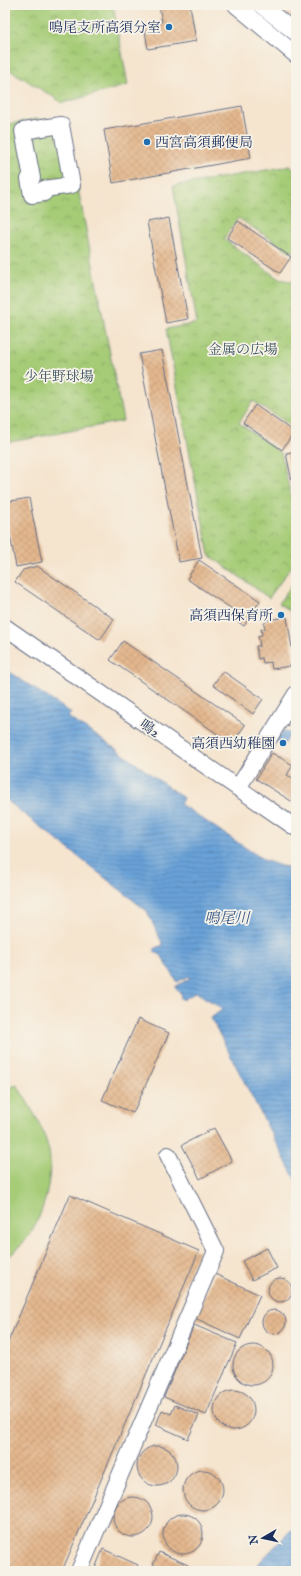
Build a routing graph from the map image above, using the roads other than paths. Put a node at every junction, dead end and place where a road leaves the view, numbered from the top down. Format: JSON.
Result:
{"nodes":[{"id":1,"x":236,"y":5,"type":"edge"},
{"id":2,"x":261,"y":5,"type":"edge"},
{"id":3,"x":296,"y":33,"type":"edge"},
{"id":4,"x":296,"y":55,"type":"edge"},
{"id":5,"x":32,"y":195,"type":"joint"},
{"id":6,"x":5,"y":627,"type":"edge"},
{"id":7,"x":296,"y":694,"type":"edge"},
{"id":8,"x":238,"y":788,"type":"junction"},
{"id":9,"x":296,"y":828,"type":"edge"},
{"id":10,"x":168,"y":1155,"type":"dead end"},
{"id":11,"x":79,"y":1571,"type":"edge"}],
"edges":[{"from":1,"to":4,"type":"street"},
{"from":2,"to":3,"type":"street"},
{"from":5,"to":5,"type":"street"},
{"from":6,"to":8,"type":"street","name":"鳴2"},
{"from":7,"to":8,"type":"street"},
{"from":8,"to":9,"type":"street","name":"鳴2"},
{"from":10,"to":11,"type":"street"}]}
